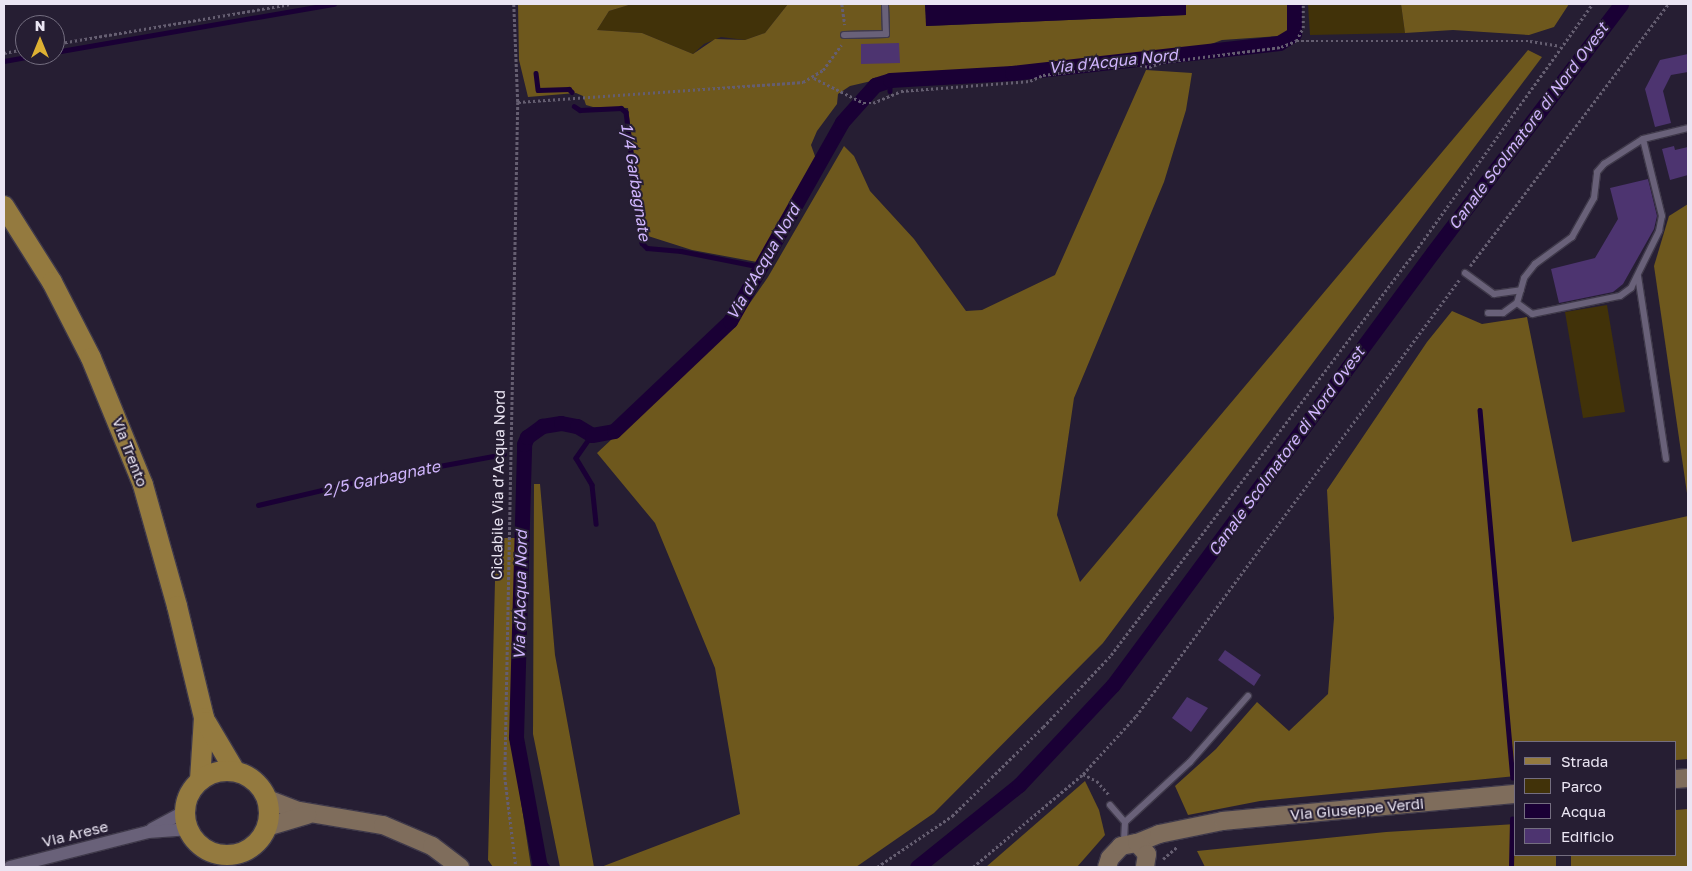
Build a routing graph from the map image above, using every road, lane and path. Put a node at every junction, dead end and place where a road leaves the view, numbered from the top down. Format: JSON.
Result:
{"nodes":[{"id":1,"x":291,"y":4,"type":"edge"},
{"id":2,"x":514,"y":4,"type":"edge"},
{"id":3,"x":842,"y":4,"type":"edge"},
{"id":4,"x":885,"y":4,"type":"edge"},
{"id":5,"x":1303,"y":4,"type":"edge"},
{"id":6,"x":1592,"y":4,"type":"edge"},
{"id":7,"x":1668,"y":4,"type":"edge"},
{"id":8,"x":844,"y":35,"type":"junction"},
{"id":9,"x":1296,"y":41,"type":"junction"},
{"id":10,"x":65,"y":42,"type":"edge"},
{"id":11,"x":1560,"y":46,"type":"junction"},
{"id":12,"x":814,"y":78,"type":"junction"},
{"id":13,"x":518,"y":102,"type":"junction"},
{"id":14,"x":1688,"y":128,"type":"edge"},
{"id":15,"x":1643,"y":139,"type":"junction"},
{"id":16,"x":4,"y":206,"type":"edge"},
{"id":17,"x":1465,"y":273,"type":"junction"},
{"id":18,"x":1638,"y":276,"type":"junction"},
{"id":19,"x":1521,"y":290,"type":"junction"},
{"id":20,"x":1517,"y":303,"type":"junction"},
{"id":21,"x":1488,"y":313,"type":"dead end"},
{"id":22,"x":1666,"y":460,"type":"dead end"},
{"id":23,"x":1248,"y":696,"type":"dead end"},
{"id":24,"x":204,"y":718,"type":"junction"},
{"id":25,"x":235,"y":772,"type":"junction"},
{"id":26,"x":1083,"y":774,"type":"junction"},
{"id":27,"x":200,"y":780,"type":"junction"},
{"id":28,"x":1514,"y":794,"type":"edge"},
{"id":29,"x":267,"y":799,"type":"junction"},
{"id":30,"x":1111,"y":808,"type":"joint"},
{"id":31,"x":315,"y":814,"type":"junction"},
{"id":32,"x":186,"y":821,"type":"junction"},
{"id":33,"x":1125,"y":822,"type":"junction"},
{"id":34,"x":267,"y":828,"type":"junction"},
{"id":35,"x":1165,"y":848,"type":"dead end"},
{"id":36,"x":1138,"y":852,"type":"edge"},
{"id":37,"x":1167,"y":853,"type":"dead end"},
{"id":38,"x":243,"y":859,"type":"edge"},
{"id":39,"x":218,"y":861,"type":"edge"},
{"id":40,"x":10,"y":867,"type":"edge"},
{"id":41,"x":460,"y":867,"type":"edge"},
{"id":42,"x":516,"y":867,"type":"edge"},
{"id":43,"x":877,"y":867,"type":"edge"},
{"id":44,"x":973,"y":867,"type":"edge"},
{"id":45,"x":1108,"y":867,"type":"edge"}],
"edges":[{"from":1,"to":10,"type":"path"},
{"from":2,"to":13,"type":"path","name":"Ciclabile Via d’Acqua Nord"},
{"from":3,"to":8,"type":"path"},
{"from":4,"to":8,"type":"lane"},
{"from":5,"to":9,"type":"path"},
{"from":6,"to":11,"type":"path"},
{"from":7,"to":17,"type":"path"},
{"from":8,"to":12,"type":"path"},
{"from":9,"to":11,"type":"path"},
{"from":9,"to":12,"type":"path"},
{"from":11,"to":43,"type":"path"},
{"from":12,"to":13,"type":"path"},
{"from":13,"to":42,"type":"path","name":"Ciclabile Via d’Acqua Nord"},
{"from":14,"to":15,"type":"lane"},
{"from":15,"to":18,"type":"lane"},
{"from":15,"to":19,"type":"lane"},
{"from":16,"to":24,"type":"main road","name":"Via Trento"},
{"from":17,"to":19,"type":"lane"},
{"from":17,"to":26,"type":"path"},
{"from":18,"to":20,"type":"lane"},
{"from":18,"to":22,"type":"lane"},
{"from":19,"to":20,"type":"lane"},
{"from":20,"to":21,"type":"lane"},
{"from":23,"to":33,"type":"lane"},
{"from":24,"to":25,"type":"main road","name":"Via Trento"},
{"from":24,"to":27,"type":"main road","name":"Via Trento"},
{"from":25,"to":27,"type":"main road"},
{"from":25,"to":29,"type":"main road","name":"Via Trento"},
{"from":26,"to":30,"type":"path"},
{"from":26,"to":44,"type":"path"},
{"from":27,"to":32,"type":"main road","name":"Via Trento"},
{"from":28,"to":36,"type":"street","name":"Via Giuseppe Verdi"},
{"from":29,"to":31,"type":"street"},
{"from":29,"to":34,"type":"main road"},
{"from":30,"to":33,"type":"lane"},
{"from":31,"to":34,"type":"street"},
{"from":31,"to":41,"type":"street"},
{"from":32,"to":39,"type":"main road"},
{"from":32,"to":40,"type":"street","name":"Via Arese"},
{"from":33,"to":36,"type":"lane"},
{"from":34,"to":38,"type":"main road"},
{"from":35,"to":37,"type":"path"},
{"from":36,"to":45,"type":"street"},
{"from":38,"to":39,"type":"main road"}]}
